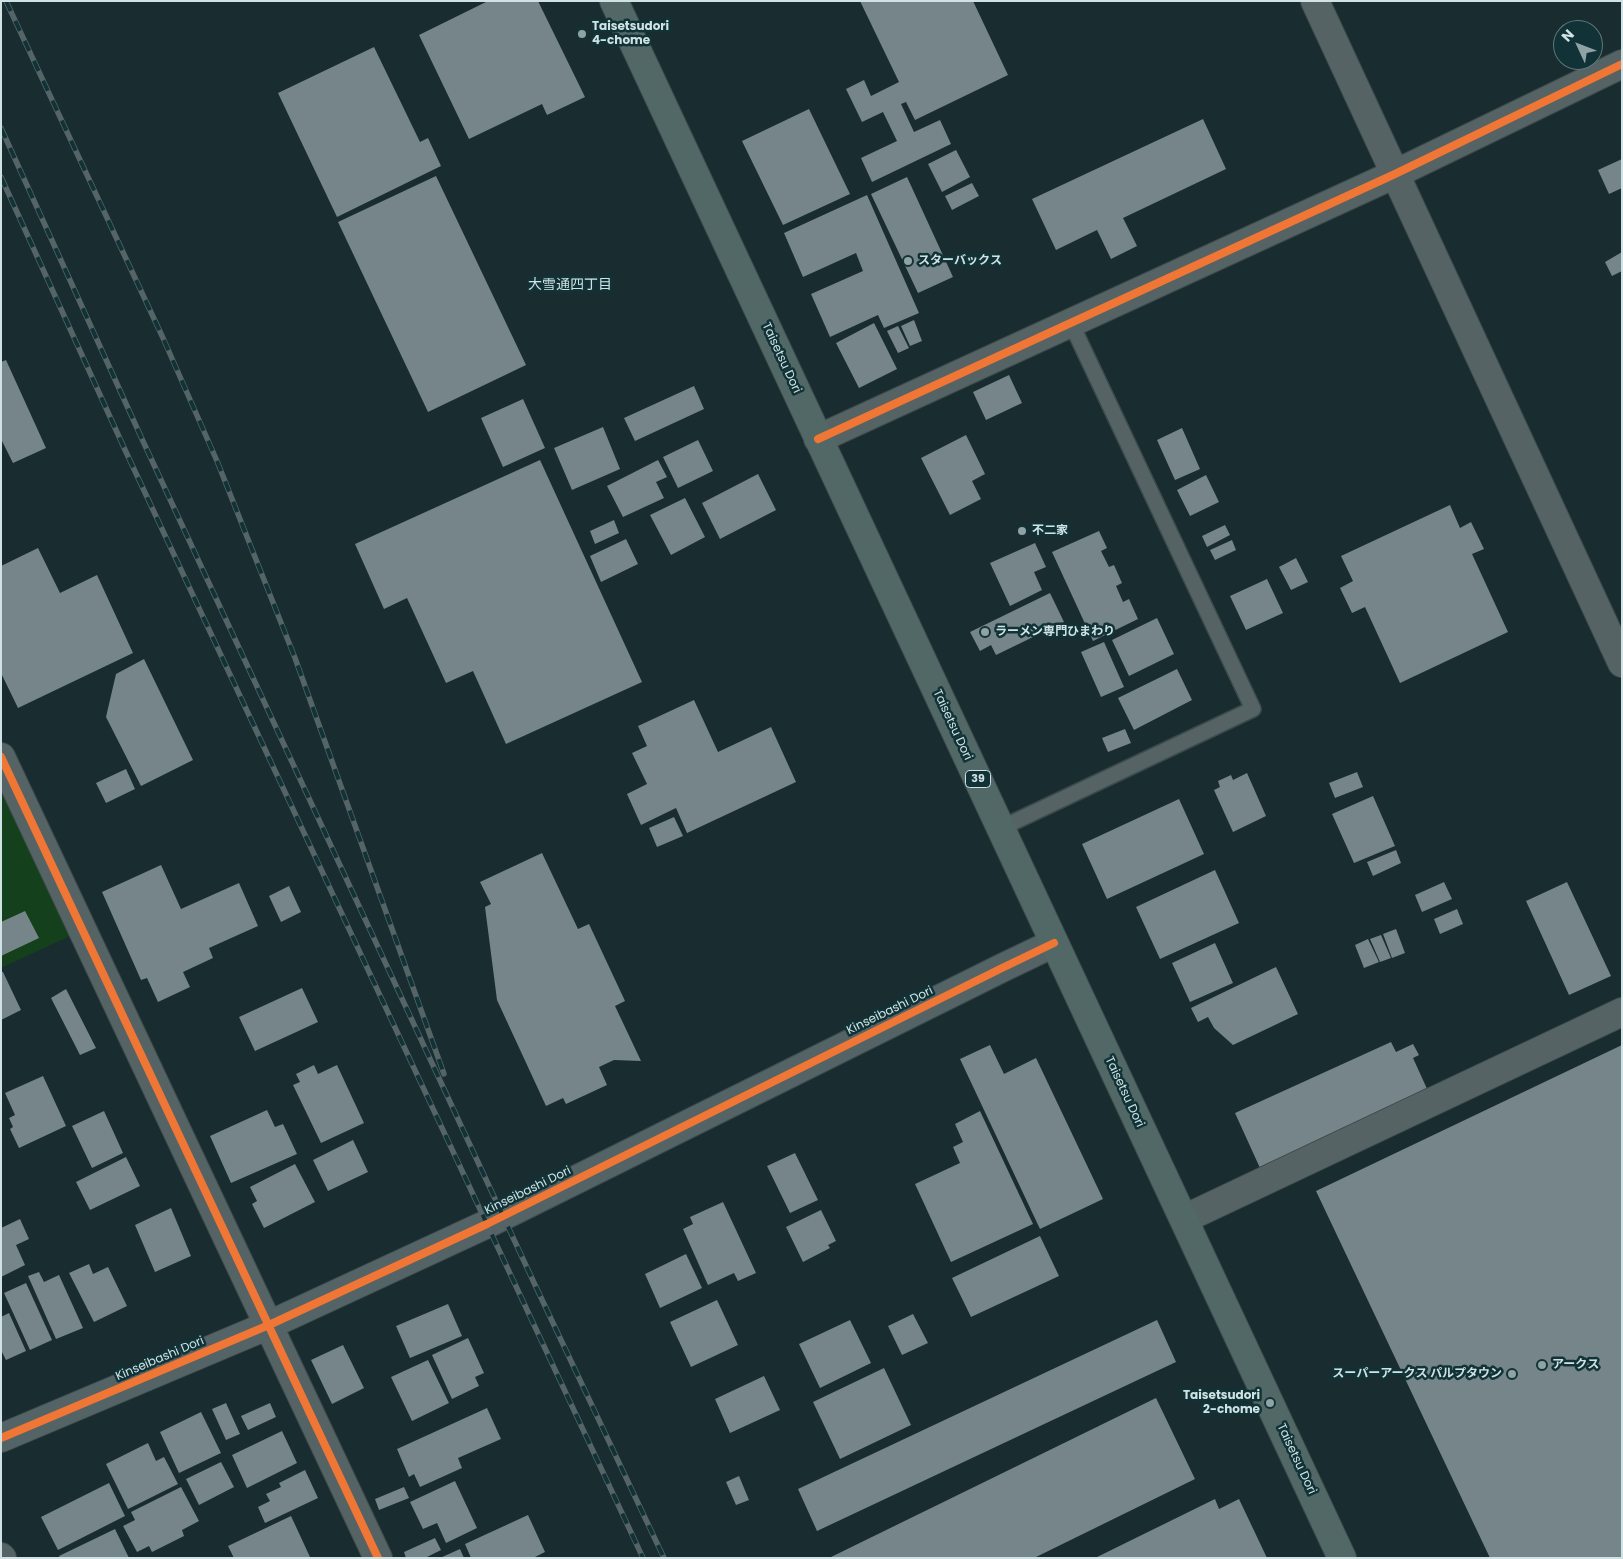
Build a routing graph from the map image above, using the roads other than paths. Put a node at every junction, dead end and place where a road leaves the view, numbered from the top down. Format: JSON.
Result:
{"nodes":[{"id":1,"x":614,"y":1,"type":"edge"},
{"id":2,"x":1315,"y":1,"type":"edge"},
{"id":3,"x":1622,"y":64,"type":"edge"},
{"id":4,"x":1396,"y":174,"type":"junction"},
{"id":5,"x":1071,"y":323,"type":"junction"},
{"id":6,"x":818,"y":439,"type":"junction"},
{"id":7,"x":1622,"y":663,"type":"edge"},
{"id":8,"x":1,"y":757,"type":"edge"},
{"id":9,"x":1001,"y":828,"type":"junction"},
{"id":10,"x":1054,"y":943,"type":"junction"},
{"id":11,"x":1622,"y":1012,"type":"edge"},
{"id":12,"x":1184,"y":1219,"type":"junction"},
{"id":13,"x":269,"y":1325,"type":"junction"},
{"id":14,"x":1,"y":1438,"type":"edge"},
{"id":15,"x":378,"y":1558,"type":"edge"},
{"id":16,"x":1342,"y":1558,"type":"edge"}],
"edges":[{"from":1,"to":6,"type":"highway","name":"Taisetsu Dori","number":"39"},
{"from":2,"to":4,"type":"street"},
{"from":3,"to":4,"type":"street"},
{"from":4,"to":5,"type":"street"},
{"from":4,"to":7,"type":"street"},
{"from":5,"to":6,"type":"street"},
{"from":5,"to":9,"type":"lane"},
{"from":6,"to":9,"type":"highway","name":"Taisetsu Dori","number":"39"},
{"from":8,"to":13,"type":"street"},
{"from":9,"to":10,"type":"highway","name":"Taisetsu Dori","number":"39"},
{"from":10,"to":12,"type":"highway","name":"Taisetsu Dori","number":"39"},
{"from":10,"to":13,"type":"street","name":"Kinseibashi Dori"},
{"from":11,"to":12,"type":"street"},
{"from":12,"to":16,"type":"highway","name":"Taisetsu Dori","number":"39"},
{"from":13,"to":14,"type":"street","name":"Kinseibashi Dori"},
{"from":13,"to":15,"type":"street"}]}
